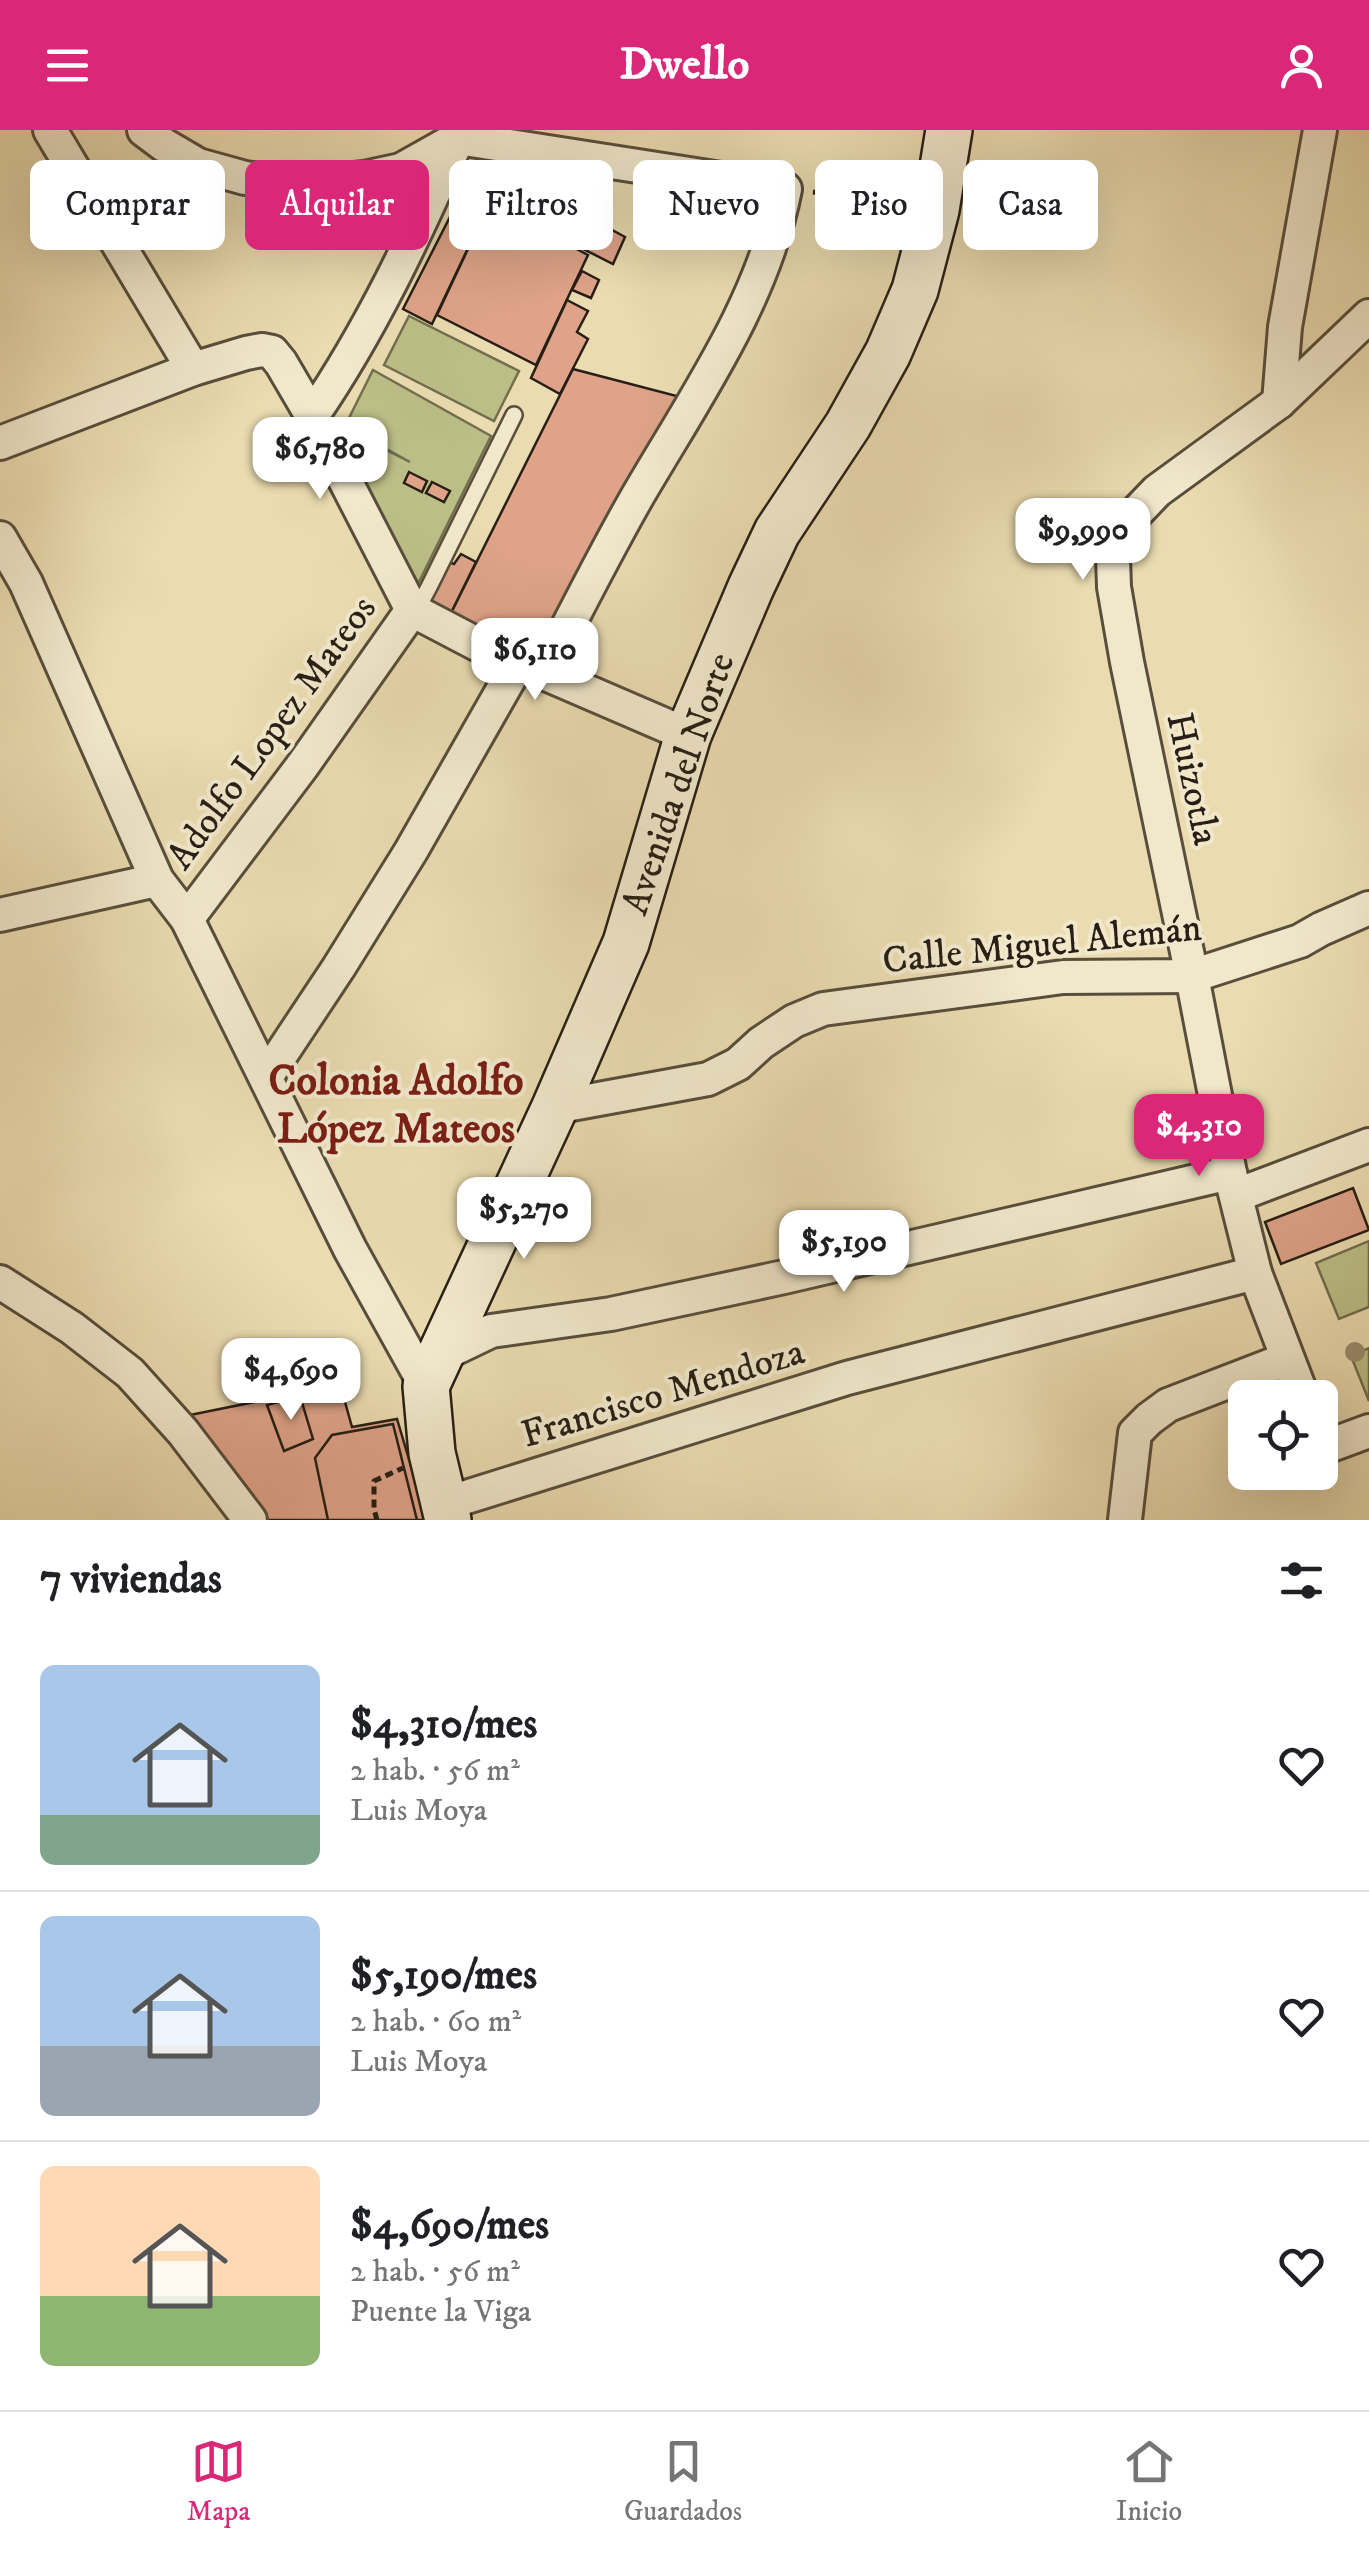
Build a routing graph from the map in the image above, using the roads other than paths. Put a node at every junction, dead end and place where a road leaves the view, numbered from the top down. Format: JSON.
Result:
{"nodes":[{"id":1,"x":50,"y":130,"type":"edge"},
{"id":2,"x":144,"y":130,"type":"edge"},
{"id":3,"x":949,"y":130,"type":"edge"},
{"id":4,"x":1320,"y":130,"type":"edge"},
{"id":5,"x":458,"y":138,"type":"junction"},
{"id":6,"x":1369,"y":316,"type":"edge"},
{"id":7,"x":193,"y":369,"type":"junction"},
{"id":8,"x":1279,"y":402,"type":"junction"},
{"id":9,"x":514,"y":415,"type":"dead end"},
{"id":10,"x":312,"y":416,"type":"junction"},
{"id":11,"x":0,"y":443,"type":"edge"},
{"id":12,"x":0,"y":538,"type":"edge"},
{"id":13,"x":412,"y":610,"type":"junction"},
{"id":14,"x":531,"y":669,"type":"junction"},
{"id":15,"x":688,"y":735,"type":"junction"},
{"id":16,"x":156,"y":880,"type":"junction"},
{"id":17,"x":1369,"y":908,"type":"edge"},
{"id":18,"x":0,"y":915,"type":"edge"},
{"id":19,"x":188,"y":919,"type":"junction"},
{"id":20,"x":1192,"y":976,"type":"junction"},
{"id":21,"x":266,"y":1076,"type":"junction"},
{"id":22,"x":555,"y":1107,"type":"junction"},
{"id":23,"x":1369,"y":1146,"type":"edge"},
{"id":24,"x":1233,"y":1184,"type":"junction"},
{"id":25,"x":1255,"y":1273,"type":"junction"},
{"id":26,"x":0,"y":1282,"type":"edge"},
{"id":27,"x":1288,"y":1360,"type":"junction"},
{"id":28,"x":432,"y":1371,"type":"junction"},
{"id":29,"x":1296,"y":1380,"type":"edge"},
{"id":30,"x":1369,"y":1431,"type":"edge"},
{"id":31,"x":1338,"y":1440,"type":"edge"},
{"id":32,"x":446,"y":1512,"type":"edge"},
{"id":33,"x":250,"y":1520,"type":"edge"},
{"id":34,"x":1125,"y":1520,"type":"edge"}],
"edges":[{"from":1,"to":7,"type":"street"},
{"from":2,"to":5,"type":"street"},
{"from":3,"to":15,"type":"street","name":"Avenida del Norte"},
{"from":4,"to":8,"type":"street"},
{"from":5,"to":10,"type":"street"},
{"from":5,"to":14,"type":"street"},
{"from":6,"to":8,"type":"street","name":"Huizotla"},
{"from":7,"to":10,"type":"street","name":"Adolfo Lopez Mateos"},
{"from":7,"to":11,"type":"street"},
{"from":8,"to":20,"type":"street","name":"Huizotla"},
{"from":9,"to":13,"type":"lane"},
{"from":10,"to":13,"type":"street","name":"Adolfo Lopez Mateos"},
{"from":12,"to":16,"type":"street"},
{"from":13,"to":14,"type":"street"},
{"from":13,"to":19,"type":"street","name":"Adolfo Lopez Mateos"},
{"from":14,"to":15,"type":"street"},
{"from":14,"to":21,"type":"street"},
{"from":15,"to":22,"type":"street","name":"Avenida del Norte"},
{"from":16,"to":18,"type":"street"},
{"from":16,"to":19,"type":"street"},
{"from":17,"to":20,"type":"street","name":"Calle Miguel Alemán"},
{"from":19,"to":21,"type":"street"},
{"from":20,"to":22,"type":"street","name":"Calle Miguel Alemán"},
{"from":20,"to":24,"type":"street","name":"Huizotla"},
{"from":21,"to":28,"type":"street"},
{"from":22,"to":28,"type":"street","name":"Avenida del Norte"},
{"from":23,"to":24,"type":"street"},
{"from":24,"to":25,"type":"street","name":"Huizotla"},
{"from":24,"to":28,"type":"street"},
{"from":25,"to":27,"type":"street","name":"Huizotla"},
{"from":25,"to":32,"type":"street","name":"Francisco Mendoza"},
{"from":26,"to":33,"type":"street"},
{"from":27,"to":29,"type":"street","name":"Huizotla"},
{"from":27,"to":34,"type":"street"},
{"from":28,"to":32,"type":"street"},
{"from":30,"to":31,"type":"street"}]}
